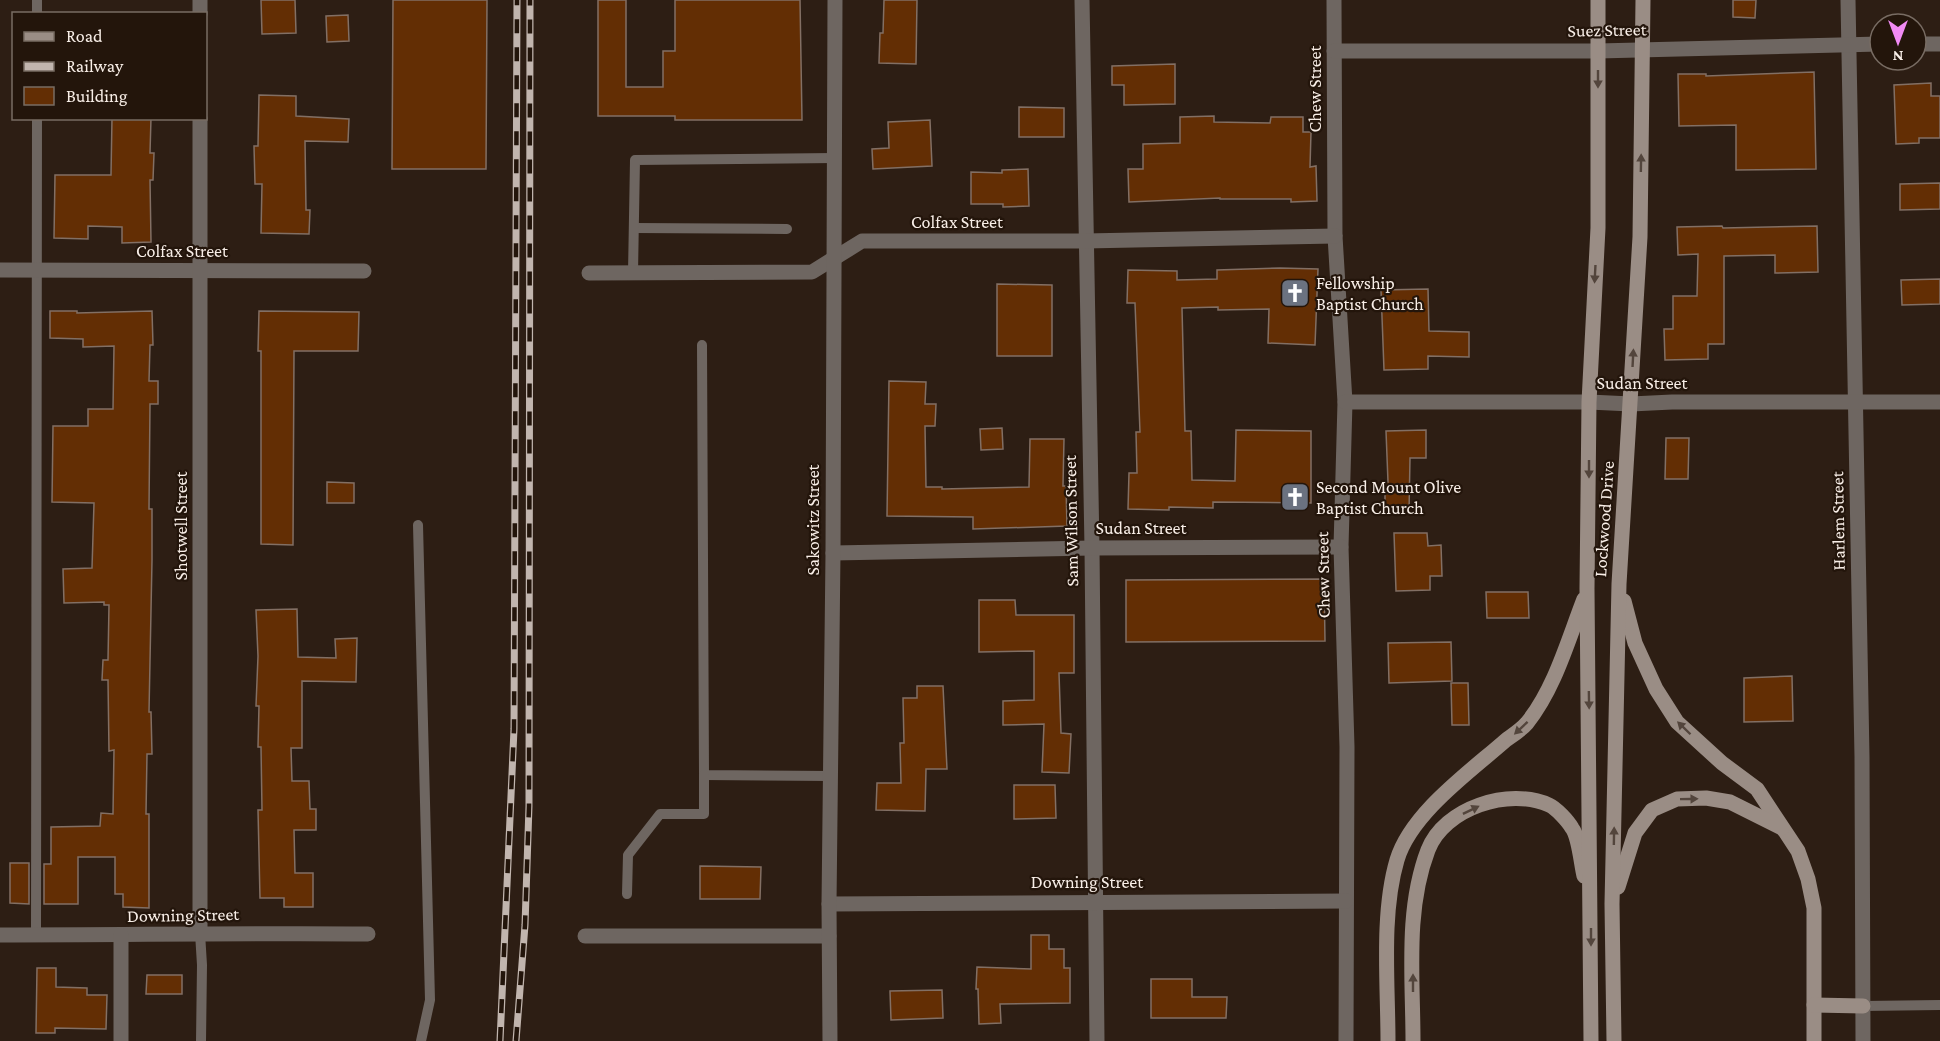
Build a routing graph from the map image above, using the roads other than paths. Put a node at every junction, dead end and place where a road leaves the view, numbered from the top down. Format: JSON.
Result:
{"nodes":[{"id":1,"x":835,"y":0,"type":"edge"},
{"id":2,"x":1082,"y":0,"type":"edge"},
{"id":3,"x":1334,"y":0,"type":"edge"},
{"id":4,"x":1598,"y":0,"type":"edge"},
{"id":5,"x":1643,"y":0,"type":"edge"},
{"id":6,"x":1848,"y":0,"type":"edge"},
{"id":7,"x":1848,"y":44,"type":"junction"},
{"id":8,"x":1868,"y":44,"type":"edge"},
{"id":9,"x":1644,"y":49,"type":"junction"},
{"id":10,"x":1334,"y":51,"type":"junction"},
{"id":11,"x":1598,"y":51,"type":"junction"},
{"id":12,"x":37,"y":120,"type":"edge"},
{"id":13,"x":200,"y":120,"type":"edge"},
{"id":14,"x":835,"y":158,"type":"junction"},
{"id":15,"x":634,"y":228,"type":"junction"},
{"id":16,"x":787,"y":229,"type":"dead end"},
{"id":17,"x":1335,"y":236,"type":"junction"},
{"id":18,"x":1085,"y":241,"type":"junction"},
{"id":19,"x":835,"y":259,"type":"junction"},
{"id":20,"x":0,"y":270,"type":"edge"},
{"id":21,"x":37,"y":270,"type":"junction"},
{"id":22,"x":200,"y":271,"type":"junction"},
{"id":23,"x":364,"y":271,"type":"dead end"},
{"id":24,"x":589,"y":273,"type":"dead end"},
{"id":25,"x":633,"y":273,"type":"junction"},
{"id":26,"x":702,"y":345,"type":"dead end"},
{"id":27,"x":1856,"y":401,"type":"junction"},
{"id":28,"x":1345,"y":402,"type":"junction"},
{"id":29,"x":1589,"y":402,"type":"junction"},
{"id":30,"x":1940,"y":402,"type":"edge"},
{"id":31,"x":1631,"y":404,"type":"junction"},
{"id":32,"x":418,"y":525,"type":"dead end"},
{"id":33,"x":1341,"y":547,"type":"junction"},
{"id":34,"x":1092,"y":548,"type":"junction"},
{"id":35,"x":833,"y":553,"type":"junction"},
{"id":36,"x":1619,"y":584,"type":"junction"},
{"id":37,"x":1587,"y":589,"type":"junction"},
{"id":38,"x":704,"y":775,"type":"junction"},
{"id":39,"x":830,"y":776,"type":"junction"},
{"id":40,"x":1782,"y":828,"type":"junction"},
{"id":41,"x":627,"y":894,"type":"dead end"},
{"id":42,"x":1346,"y":901,"type":"junction"},
{"id":43,"x":1095,"y":902,"type":"junction"},
{"id":44,"x":829,"y":904,"type":"junction"},
{"id":45,"x":1612,"y":904,"type":"junction"},
{"id":46,"x":1591,"y":907,"type":"junction"},
{"id":47,"x":200,"y":933,"type":"junction"},
{"id":48,"x":368,"y":934,"type":"dead end"},
{"id":49,"x":0,"y":935,"type":"edge"},
{"id":50,"x":36,"y":935,"type":"junction"},
{"id":51,"x":121,"y":935,"type":"junction"},
{"id":52,"x":585,"y":936,"type":"dead end"},
{"id":53,"x":829,"y":936,"type":"junction"},
{"id":54,"x":1814,"y":1005,"type":"junction"},
{"id":55,"x":1940,"y":1005,"type":"edge"},
{"id":56,"x":1863,"y":1006,"type":"junction"},
{"id":57,"x":121,"y":1041,"type":"edge"},
{"id":58,"x":201,"y":1041,"type":"edge"},
{"id":59,"x":422,"y":1041,"type":"edge"},
{"id":60,"x":830,"y":1041,"type":"edge"},
{"id":61,"x":1097,"y":1041,"type":"edge"},
{"id":62,"x":1346,"y":1041,"type":"edge"},
{"id":63,"x":1388,"y":1041,"type":"edge"},
{"id":64,"x":1413,"y":1041,"type":"edge"},
{"id":65,"x":1591,"y":1041,"type":"edge"},
{"id":66,"x":1614,"y":1041,"type":"edge"},
{"id":67,"x":1814,"y":1041,"type":"edge"},
{"id":68,"x":1863,"y":1041,"type":"edge"}],
"edges":[{"from":1,"to":14,"type":"street","name":"Sakowitz Street"},
{"from":2,"to":18,"type":"street","name":"Sam Wilson Street"},
{"from":3,"to":10,"type":"street","name":"Chew Street"},
{"from":4,"to":11,"type":"main road","name":"Lockwood Drive"},
{"from":5,"to":9,"type":"main road","name":"Lockwood Drive"},
{"from":6,"to":7,"type":"street","name":"Harlem Street"},
{"from":7,"to":8,"type":"street","name":"Suez Street"},
{"from":7,"to":9,"type":"street","name":"Suez Street"},
{"from":7,"to":27,"type":"street","name":"Harlem Street"},
{"from":9,"to":11,"type":"street","name":"Suez Street"},
{"from":31,"to":9,"type":"main road","name":"Lockwood Drive","one_way":true},
{"from":10,"to":11,"type":"street","name":"Suez Street"},
{"from":10,"to":17,"type":"street","name":"Chew Street"},
{"from":11,"to":29,"type":"main road","name":"Lockwood Drive","one_way":true},
{"from":12,"to":21,"type":"lane"},
{"from":13,"to":22,"type":"street","name":"Shotwell Street"},
{"from":14,"to":15,"type":"lane"},
{"from":14,"to":19,"type":"street","name":"Sakowitz Street"},
{"from":15,"to":16,"type":"lane"},
{"from":15,"to":25,"type":"lane"},
{"from":17,"to":18,"type":"street","name":"Colfax Street"},
{"from":17,"to":28,"type":"street","name":"Chew Street"},
{"from":18,"to":19,"type":"street","name":"Colfax Street"},
{"from":18,"to":34,"type":"street","name":"Sam Wilson Street"},
{"from":19,"to":25,"type":"street","name":"Colfax Street"},
{"from":19,"to":35,"type":"street","name":"Sakowitz Street"},
{"from":20,"to":21,"type":"street","name":"Colfax Street"},
{"from":21,"to":22,"type":"street","name":"Colfax Street"},
{"from":21,"to":50,"type":"lane"},
{"from":22,"to":23,"type":"street","name":"Colfax Street"},
{"from":22,"to":47,"type":"street","name":"Shotwell Street"},
{"from":24,"to":25,"type":"street","name":"Colfax Street"},
{"from":26,"to":38,"type":"lane"},
{"from":27,"to":30,"type":"street","name":"Sudan Street"},
{"from":27,"to":31,"type":"street","name":"Sudan Street"},
{"from":27,"to":56,"type":"street","name":"Harlem Street"},
{"from":28,"to":29,"type":"street","name":"Sudan Street"},
{"from":28,"to":33,"type":"street","name":"Chew Street"},
{"from":29,"to":31,"type":"street","name":"Sudan Street"},
{"from":29,"to":37,"type":"main road","name":"Lockwood Drive","one_way":true},
{"from":31,"to":36,"type":"main road","name":"Lockwood Drive"},
{"from":32,"to":59,"type":"lane"},
{"from":33,"to":34,"type":"street","name":"Sudan Street"},
{"from":33,"to":42,"type":"street","name":"Chew Street"},
{"from":34,"to":35,"type":"street","name":"Sudan Street"},
{"from":34,"to":43,"type":"street","name":"Sam Wilson Street"},
{"from":35,"to":39,"type":"street","name":"Sakowitz Street"},
{"from":40,"to":36,"type":"main road","one_way":true},
{"from":45,"to":36,"type":"main road","name":"Lockwood Drive","one_way":true},
{"from":37,"to":46,"type":"main road","name":"Lockwood Drive","one_way":true},
{"from":37,"to":63,"type":"main road","one_way":true},
{"from":38,"to":39,"type":"lane"},
{"from":38,"to":41,"type":"lane"},
{"from":39,"to":44,"type":"street","name":"Sakowitz Street"},
{"from":45,"to":40,"type":"main road","one_way":true},
{"from":40,"to":54,"type":"main road"},
{"from":42,"to":43,"type":"street","name":"Downing Street"},
{"from":42,"to":62,"type":"street","name":"Chew Street"},
{"from":43,"to":44,"type":"street","name":"Downing Street"},
{"from":43,"to":61,"type":"street","name":"Sam Wilson Street"},
{"from":44,"to":53,"type":"street","name":"Sakowitz Street"},
{"from":45,"to":66,"type":"main road","name":"Lockwood Drive"},
{"from":64,"to":46,"type":"main road","one_way":true},
{"from":46,"to":65,"type":"main road","name":"Lockwood Drive","one_way":true},
{"from":47,"to":48,"type":"street","name":"Downing Street"},
{"from":47,"to":51,"type":"street","name":"Downing Street"},
{"from":47,"to":58,"type":"lane"},
{"from":49,"to":50,"type":"street","name":"Downing Street"},
{"from":50,"to":51,"type":"street","name":"Downing Street"},
{"from":51,"to":57,"type":"street"},
{"from":52,"to":53,"type":"street"},
{"from":53,"to":60,"type":"street","name":"Sakowitz Street"},
{"from":54,"to":56,"type":"main road"},
{"from":54,"to":67,"type":"main road"},
{"from":55,"to":56,"type":"lane"},
{"from":56,"to":68,"type":"street","name":"Harlem Street"}]}
